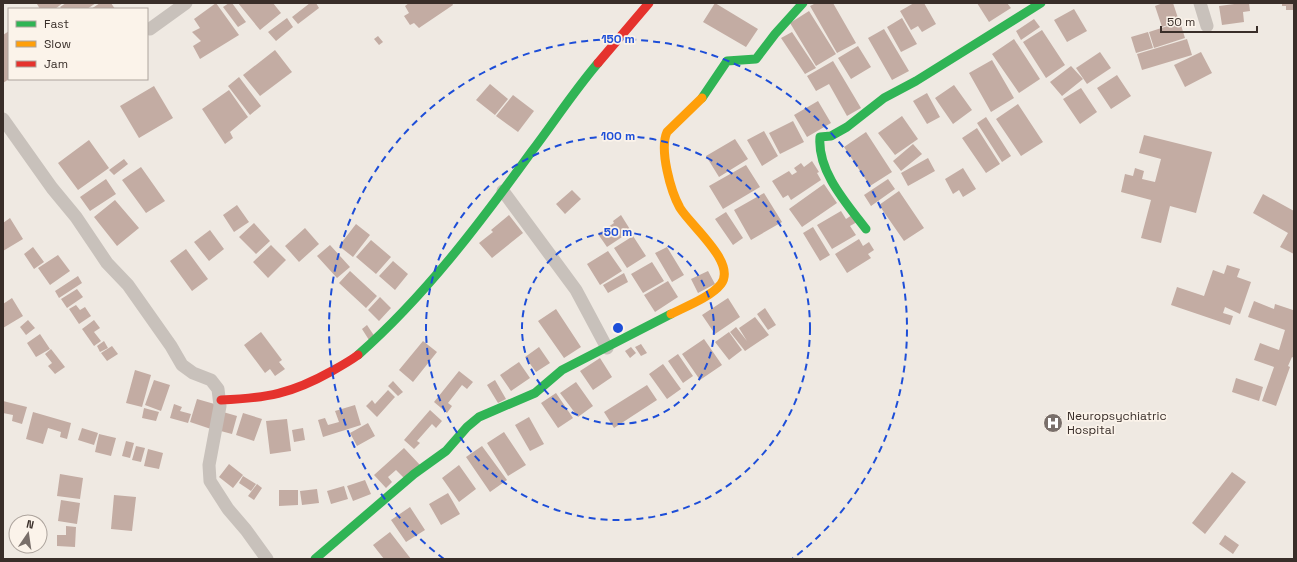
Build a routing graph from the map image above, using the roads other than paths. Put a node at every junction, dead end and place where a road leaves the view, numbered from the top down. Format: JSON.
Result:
{"nodes":[{"id":1,"x":186,"y":3,"type":"edge"},
{"id":2,"x":649,"y":3,"type":"edge"},
{"id":3,"x":803,"y":3,"type":"edge"},
{"id":4,"x":1041,"y":3,"type":"edge"},
{"id":5,"x":1200,"y":3,"type":"edge"},
{"id":6,"x":1207,"y":26,"type":"dead end"},
{"id":7,"x":150,"y":30,"type":"dead end"},
{"id":8,"x":3,"y":119,"type":"edge"},
{"id":9,"x":502,"y":190,"type":"junction"},
{"id":10,"x":866,"y":229,"type":"dead end"},
{"id":11,"x":607,"y":348,"type":"junction"},
{"id":12,"x":221,"y":400,"type":"junction"},
{"id":13,"x":266,"y":559,"type":"edge"},
{"id":14,"x":315,"y":559,"type":"edge"}],
"edges":[{"from":1,"to":7,"type":"street"},
{"from":2,"to":9,"type":"street"},
{"from":3,"to":11,"type":"street"},
{"from":4,"to":10,"type":"street"},
{"from":5,"to":6,"type":"street"},
{"from":8,"to":12,"type":"street"},
{"from":9,"to":11,"type":"street"},
{"from":9,"to":12,"type":"street"},
{"from":11,"to":14,"type":"street"},
{"from":12,"to":13,"type":"street"}]}
